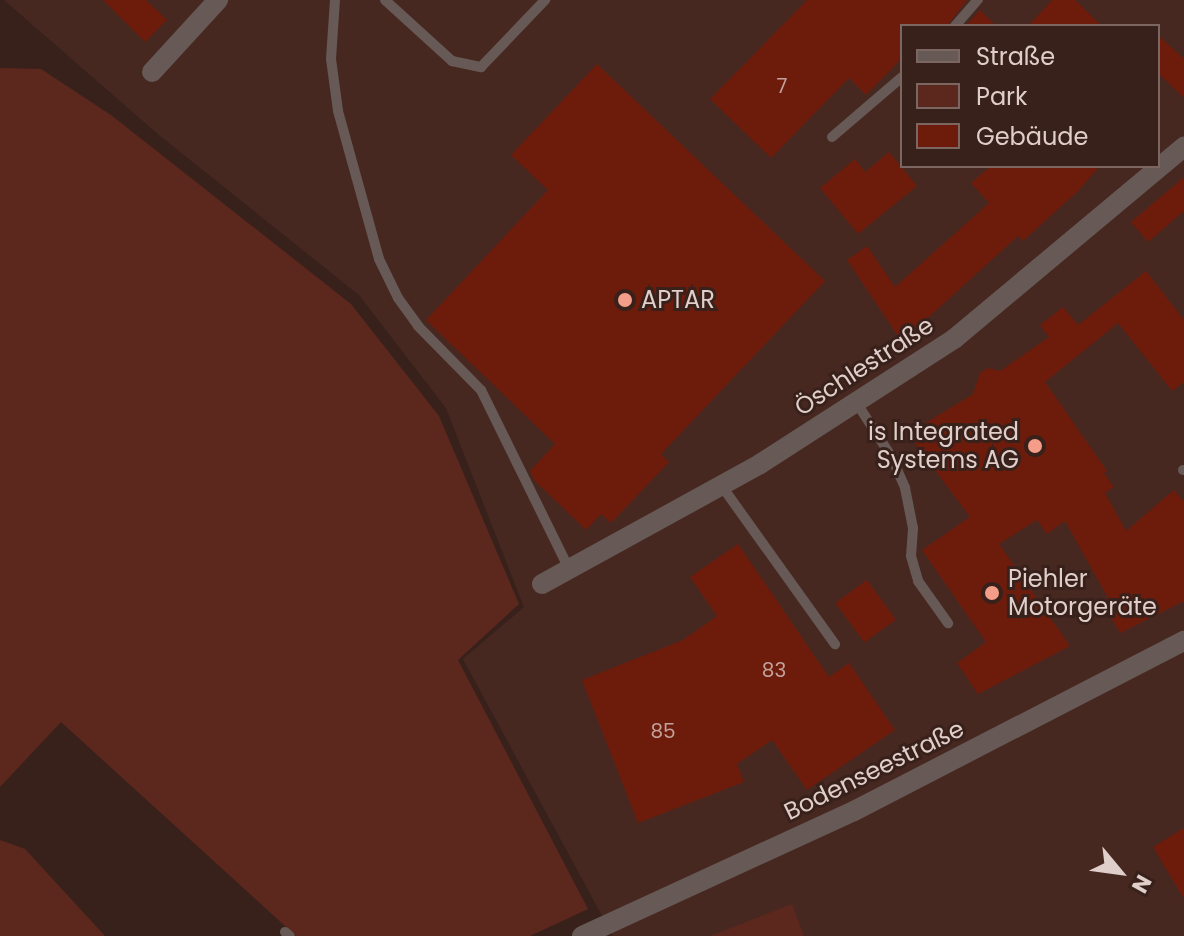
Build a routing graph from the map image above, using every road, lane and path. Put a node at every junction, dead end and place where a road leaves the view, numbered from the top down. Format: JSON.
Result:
{"nodes":[{"id":1,"x":218,"y":0,"type":"edge"},
{"id":2,"x":335,"y":0,"type":"edge"},
{"id":3,"x":385,"y":0,"type":"edge"},
{"id":4,"x":545,"y":0,"type":"edge"},
{"id":5,"x":978,"y":0,"type":"edge"},
{"id":6,"x":957,"y":24,"type":"edge"},
{"id":7,"x":152,"y":72,"type":"dead end"},
{"id":8,"x":900,"y":79,"type":"edge"},
{"id":9,"x":832,"y":137,"type":"dead end"},
{"id":10,"x":1184,"y":147,"type":"edge"},
{"id":11,"x":1160,"y":167,"type":"edge"},
{"id":12,"x":1159,"y":168,"type":"edge"},
{"id":13,"x":856,"y":402,"type":"junction"},
{"id":14,"x":721,"y":485,"type":"junction"},
{"id":15,"x":569,"y":569,"type":"junction"},
{"id":16,"x":542,"y":584,"type":"dead end"},
{"id":17,"x":948,"y":623,"type":"dead end"},
{"id":18,"x":1184,"y":641,"type":"edge"},
{"id":19,"x":835,"y":644,"type":"dead end"},
{"id":20,"x":582,"y":936,"type":"edge"}],
"edges":[{"from":1,"to":7,"type":"street"},
{"from":2,"to":15,"type":"lane"},
{"from":3,"to":4,"type":"lane"},
{"from":5,"to":6,"type":"lane"},
{"from":8,"to":9,"type":"lane"},
{"from":10,"to":11,"type":"street","name":"Öschlestraße"},
{"from":12,"to":13,"type":"street","name":"Öschlestraße"},
{"from":13,"to":14,"type":"street","name":"Öschlestraße"},
{"from":13,"to":17,"type":"lane"},
{"from":14,"to":15,"type":"street","name":"Öschlestraße"},
{"from":14,"to":19,"type":"lane"},
{"from":15,"to":16,"type":"street","name":"Öschlestraße"},
{"from":18,"to":20,"type":"street","name":"Bodenseestraße"}]}
